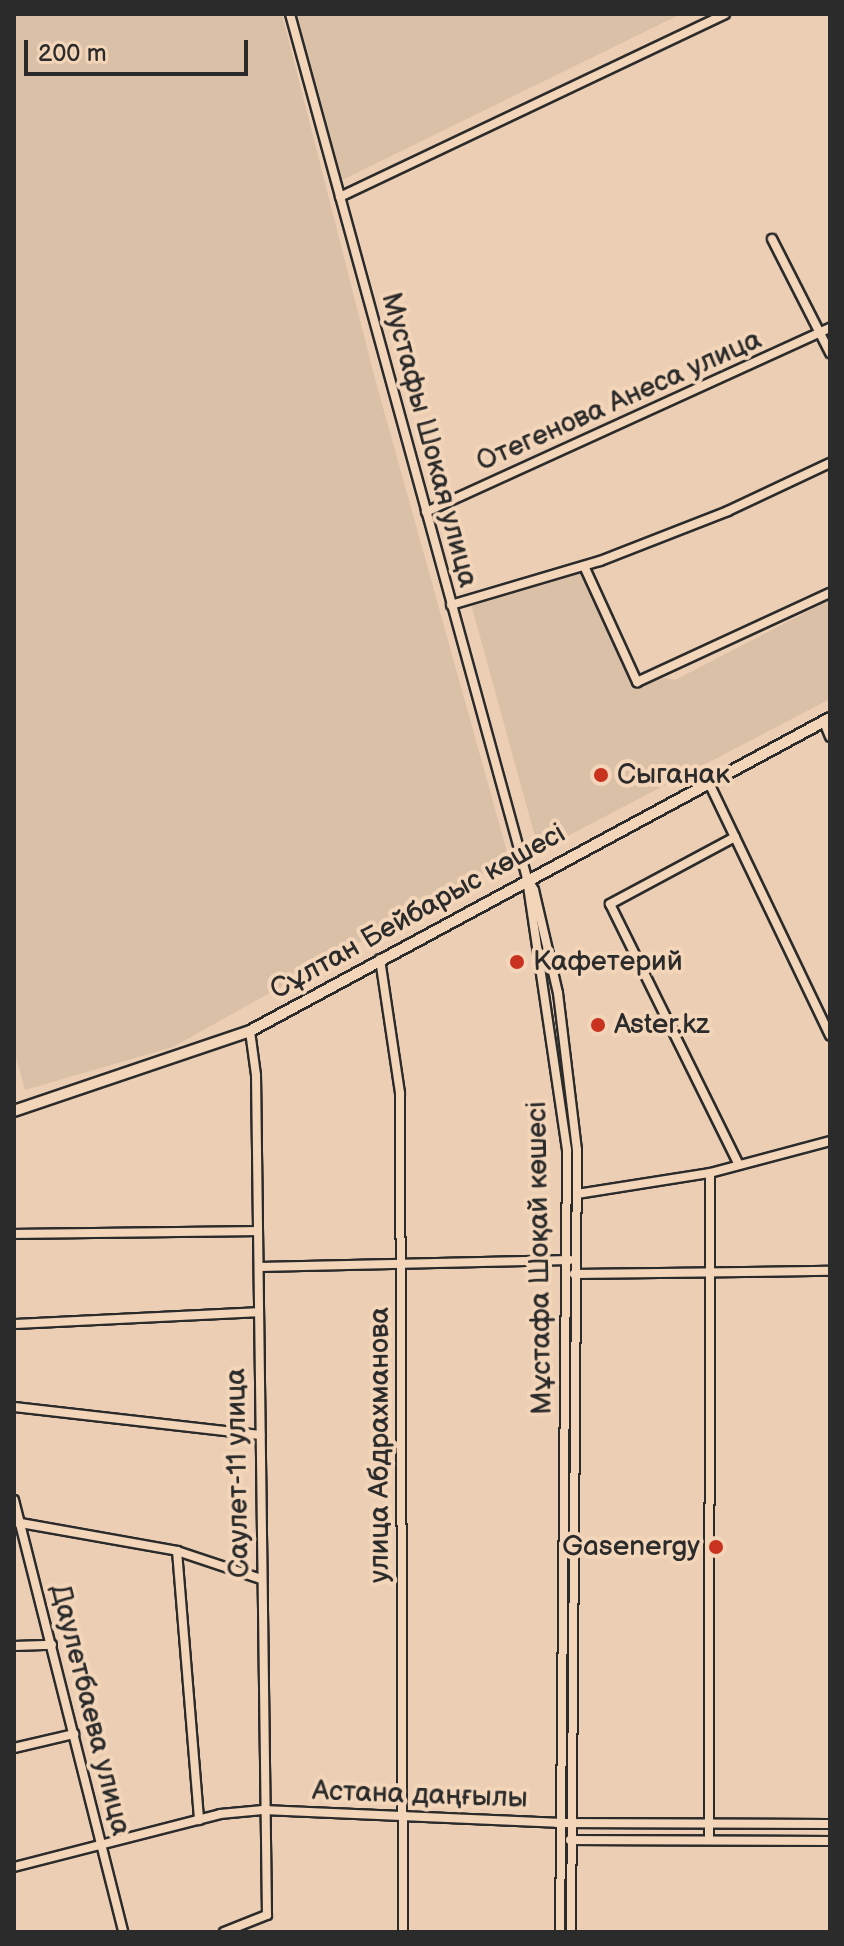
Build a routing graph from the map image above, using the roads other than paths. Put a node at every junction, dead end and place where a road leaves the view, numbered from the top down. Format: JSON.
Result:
{"nodes":[{"id":1,"x":290,"y":14,"type":"edge"},
{"id":2,"x":725,"y":14,"type":"edge"},
{"id":3,"x":340,"y":197,"type":"junction"},
{"id":4,"x":772,"y":239,"type":"dead end"},
{"id":5,"x":830,"y":328,"type":"edge"},
{"id":6,"x":820,"y":333,"type":"junction"},
{"id":7,"x":830,"y":353,"type":"edge"},
{"id":8,"x":830,"y":463,"type":"edge"},
{"id":9,"x":426,"y":512,"type":"junction"},
{"id":10,"x":584,"y":566,"type":"junction"},
{"id":11,"x":830,"y":593,"type":"edge"},
{"id":12,"x":451,"y":605,"type":"junction"},
{"id":13,"x":827,"y":720,"type":"edge"},
{"id":14,"x":830,"y":737,"type":"edge"},
{"id":15,"x":709,"y":783,"type":"junction"},
{"id":16,"x":735,"y":837,"type":"junction"},
{"id":17,"x":527,"y":878,"type":"junction"},
{"id":18,"x":380,"y":959,"type":"junction"},
{"id":19,"x":250,"y":1031,"type":"junction"},
{"id":20,"x":830,"y":1035,"type":"edge"},
{"id":21,"x":14,"y":1110,"type":"edge"},
{"id":22,"x":830,"y":1141,"type":"edge"},
{"id":23,"x":739,"y":1165,"type":"junction"},
{"id":24,"x":710,"y":1173,"type":"junction"},
{"id":25,"x":577,"y":1194,"type":"junction"},
{"id":26,"x":258,"y":1231,"type":"junction"},
{"id":27,"x":14,"y":1234,"type":"edge"},
{"id":28,"x":566,"y":1260,"type":"junction"},
{"id":29,"x":576,"y":1261,"type":"junction"},
{"id":30,"x":402,"y":1262,"type":"junction"},
{"id":31,"x":259,"y":1267,"type":"junction"},
{"id":32,"x":830,"y":1271,"type":"edge"},
{"id":33,"x":706,"y":1272,"type":"junction"},
{"id":34,"x":566,"y":1273,"type":"junction"},
{"id":35,"x":576,"y":1274,"type":"junction"},
{"id":36,"x":258,"y":1312,"type":"junction"},
{"id":37,"x":14,"y":1324,"type":"edge"},
{"id":38,"x":14,"y":1407,"type":"edge"},
{"id":39,"x":260,"y":1435,"type":"junction"},
{"id":40,"x":14,"y":1500,"type":"edge"},
{"id":41,"x":16,"y":1522,"type":"edge"},
{"id":42,"x":177,"y":1551,"type":"junction"},
{"id":43,"x":261,"y":1579,"type":"junction"},
{"id":44,"x":52,"y":1645,"type":"junction"},
{"id":45,"x":14,"y":1646,"type":"edge"},
{"id":46,"x":74,"y":1734,"type":"junction"},
{"id":47,"x":14,"y":1748,"type":"edge"},
{"id":48,"x":263,"y":1810,"type":"junction"},
{"id":49,"x":403,"y":1817,"type":"junction"},
{"id":50,"x":199,"y":1820,"type":"junction"},
{"id":51,"x":561,"y":1823,"type":"junction"},
{"id":52,"x":572,"y":1823,"type":"junction"},
{"id":53,"x":709,"y":1823,"type":"junction"},
{"id":54,"x":830,"y":1824,"type":"edge"},
{"id":55,"x":561,"y":1840,"type":"junction"},
{"id":56,"x":572,"y":1840,"type":"junction"},
{"id":57,"x":709,"y":1840,"type":"junction"},
{"id":58,"x":830,"y":1841,"type":"edge"},
{"id":59,"x":102,"y":1844,"type":"junction"},
{"id":60,"x":14,"y":1867,"type":"edge"},
{"id":61,"x":123,"y":1932,"type":"edge"},
{"id":62,"x":224,"y":1932,"type":"edge"},
{"id":63,"x":403,"y":1932,"type":"edge"},
{"id":64,"x":560,"y":1932,"type":"edge"},
{"id":65,"x":571,"y":1932,"type":"edge"}],
"edges":[{"from":1,"to":3,"type":"street","name":"Мустафы Шокая улица"},
{"from":2,"to":3,"type":"street"},
{"from":3,"to":9,"type":"street","name":"Мустафы Шокая улица"},
{"from":4,"to":6,"type":"street"},
{"from":5,"to":6,"type":"street","name":"Отегенова Анеса улица"},
{"from":6,"to":7,"type":"street"},
{"from":6,"to":9,"type":"street","name":"Отегенова Анеса улица"},
{"from":8,"to":10,"type":"street"},
{"from":9,"to":12,"type":"street","name":"Мустафы Шокая улица"},
{"from":10,"to":11,"type":"street"},
{"from":10,"to":12,"type":"street"},
{"from":12,"to":17,"type":"street","name":"Мустафы Шокая улица"},
{"from":13,"to":14,"type":"street"},
{"from":13,"to":15,"type":"main road","name":"Сұлтан Бейбарыс көшесі"},
{"from":15,"to":16,"type":"street"},
{"from":15,"to":17,"type":"main road","name":"Сұлтан Бейбарыс көшесі"},
{"from":16,"to":20,"type":"street"},
{"from":16,"to":23,"type":"street"},
{"from":17,"to":18,"type":"main road","name":"Сұлтан Бейбарыс көшесі"},
{"from":17,"to":25,"type":"street","name":"Мұстафа Шоқай көшесі"},
{"from":17,"to":28,"type":"street","name":"Мұстафа Шоқай көшесі"},
{"from":18,"to":19,"type":"main road","name":"Сұлтан Бейбарыс көшесі"},
{"from":18,"to":30,"type":"street","name":"улица Абдрахманова"},
{"from":19,"to":21,"type":"main road","name":"Сұлтан Бейбарыс көшесі"},
{"from":19,"to":26,"type":"street","name":"Саулет-11 улица"},
{"from":22,"to":23,"type":"street"},
{"from":23,"to":24,"type":"street"},
{"from":24,"to":25,"type":"street"},
{"from":24,"to":33,"type":"street"},
{"from":25,"to":29,"type":"street","name":"Мұстафа Шоқай көшесі"},
{"from":26,"to":27,"type":"street"},
{"from":26,"to":31,"type":"street","name":"Саулет-11 улица"},
{"from":28,"to":29,"type":"street"},
{"from":28,"to":30,"type":"street"},
{"from":28,"to":34,"type":"street","name":"Мұстафа Шоқай көшесі"},
{"from":29,"to":35,"type":"street","name":"Мұстафа Шоқай көшесі"},
{"from":30,"to":31,"type":"street"},
{"from":30,"to":49,"type":"street","name":"улица Абдрахманова"},
{"from":31,"to":36,"type":"street","name":"Саулет-11 улица"},
{"from":32,"to":33,"type":"street"},
{"from":33,"to":35,"type":"street"},
{"from":33,"to":53,"type":"street"},
{"from":34,"to":35,"type":"street"},
{"from":34,"to":51,"type":"street","name":"Мұстафа Шоқай көшесі"},
{"from":35,"to":52,"type":"street","name":"Мұстафа Шоқай көшесі"},
{"from":36,"to":37,"type":"street"},
{"from":36,"to":39,"type":"street","name":"Саулет-11 улица"},
{"from":38,"to":39,"type":"street"},
{"from":39,"to":43,"type":"street","name":"Саулет-11 улица"},
{"from":40,"to":41,"type":"street","name":"Даулетбаева улица"},
{"from":41,"to":42,"type":"street"},
{"from":41,"to":44,"type":"street","name":"Даулетбаева улица"},
{"from":42,"to":43,"type":"street"},
{"from":42,"to":50,"type":"street"},
{"from":43,"to":48,"type":"street","name":"Саулет-11 улица"},
{"from":44,"to":45,"type":"street"},
{"from":44,"to":46,"type":"street","name":"Даулетбаева улица"},
{"from":46,"to":47,"type":"street"},
{"from":46,"to":59,"type":"street","name":"Даулетбаева улица"},
{"from":48,"to":49,"type":"street","name":"Астана даңғылы"},
{"from":48,"to":50,"type":"street","name":"Астана даңғылы"},
{"from":48,"to":62,"type":"street","name":"Саулет-11 улица"},
{"from":49,"to":51,"type":"street","name":"Астана даңғылы"},
{"from":49,"to":63,"type":"street","name":"улица Абдрахманова"},
{"from":50,"to":59,"type":"street","name":"Астана даңғылы"},
{"from":51,"to":52,"type":"street","name":"Астана даңғылы"},
{"from":51,"to":55,"type":"street","name":"Мұстафа Шоқай көшесі"},
{"from":52,"to":53,"type":"street","name":"Астана даңғылы"},
{"from":52,"to":56,"type":"street","name":"Мұстафа Шоқай көшесі"},
{"from":53,"to":54,"type":"street","name":"Астана даңғылы"},
{"from":53,"to":57,"type":"street"},
{"from":55,"to":56,"type":"street","name":"Астана даңғылы"},
{"from":55,"to":64,"type":"street","name":"Мұстафа Шоқай көшесі"},
{"from":56,"to":57,"type":"street","name":"Астана даңғылы"},
{"from":56,"to":65,"type":"street","name":"Мұстафа Шоқай көшесі"},
{"from":57,"to":58,"type":"street","name":"Астана даңғылы"},
{"from":59,"to":60,"type":"street","name":"Астана даңғылы"},
{"from":59,"to":61,"type":"street","name":"Даулетбаева улица"}]}
